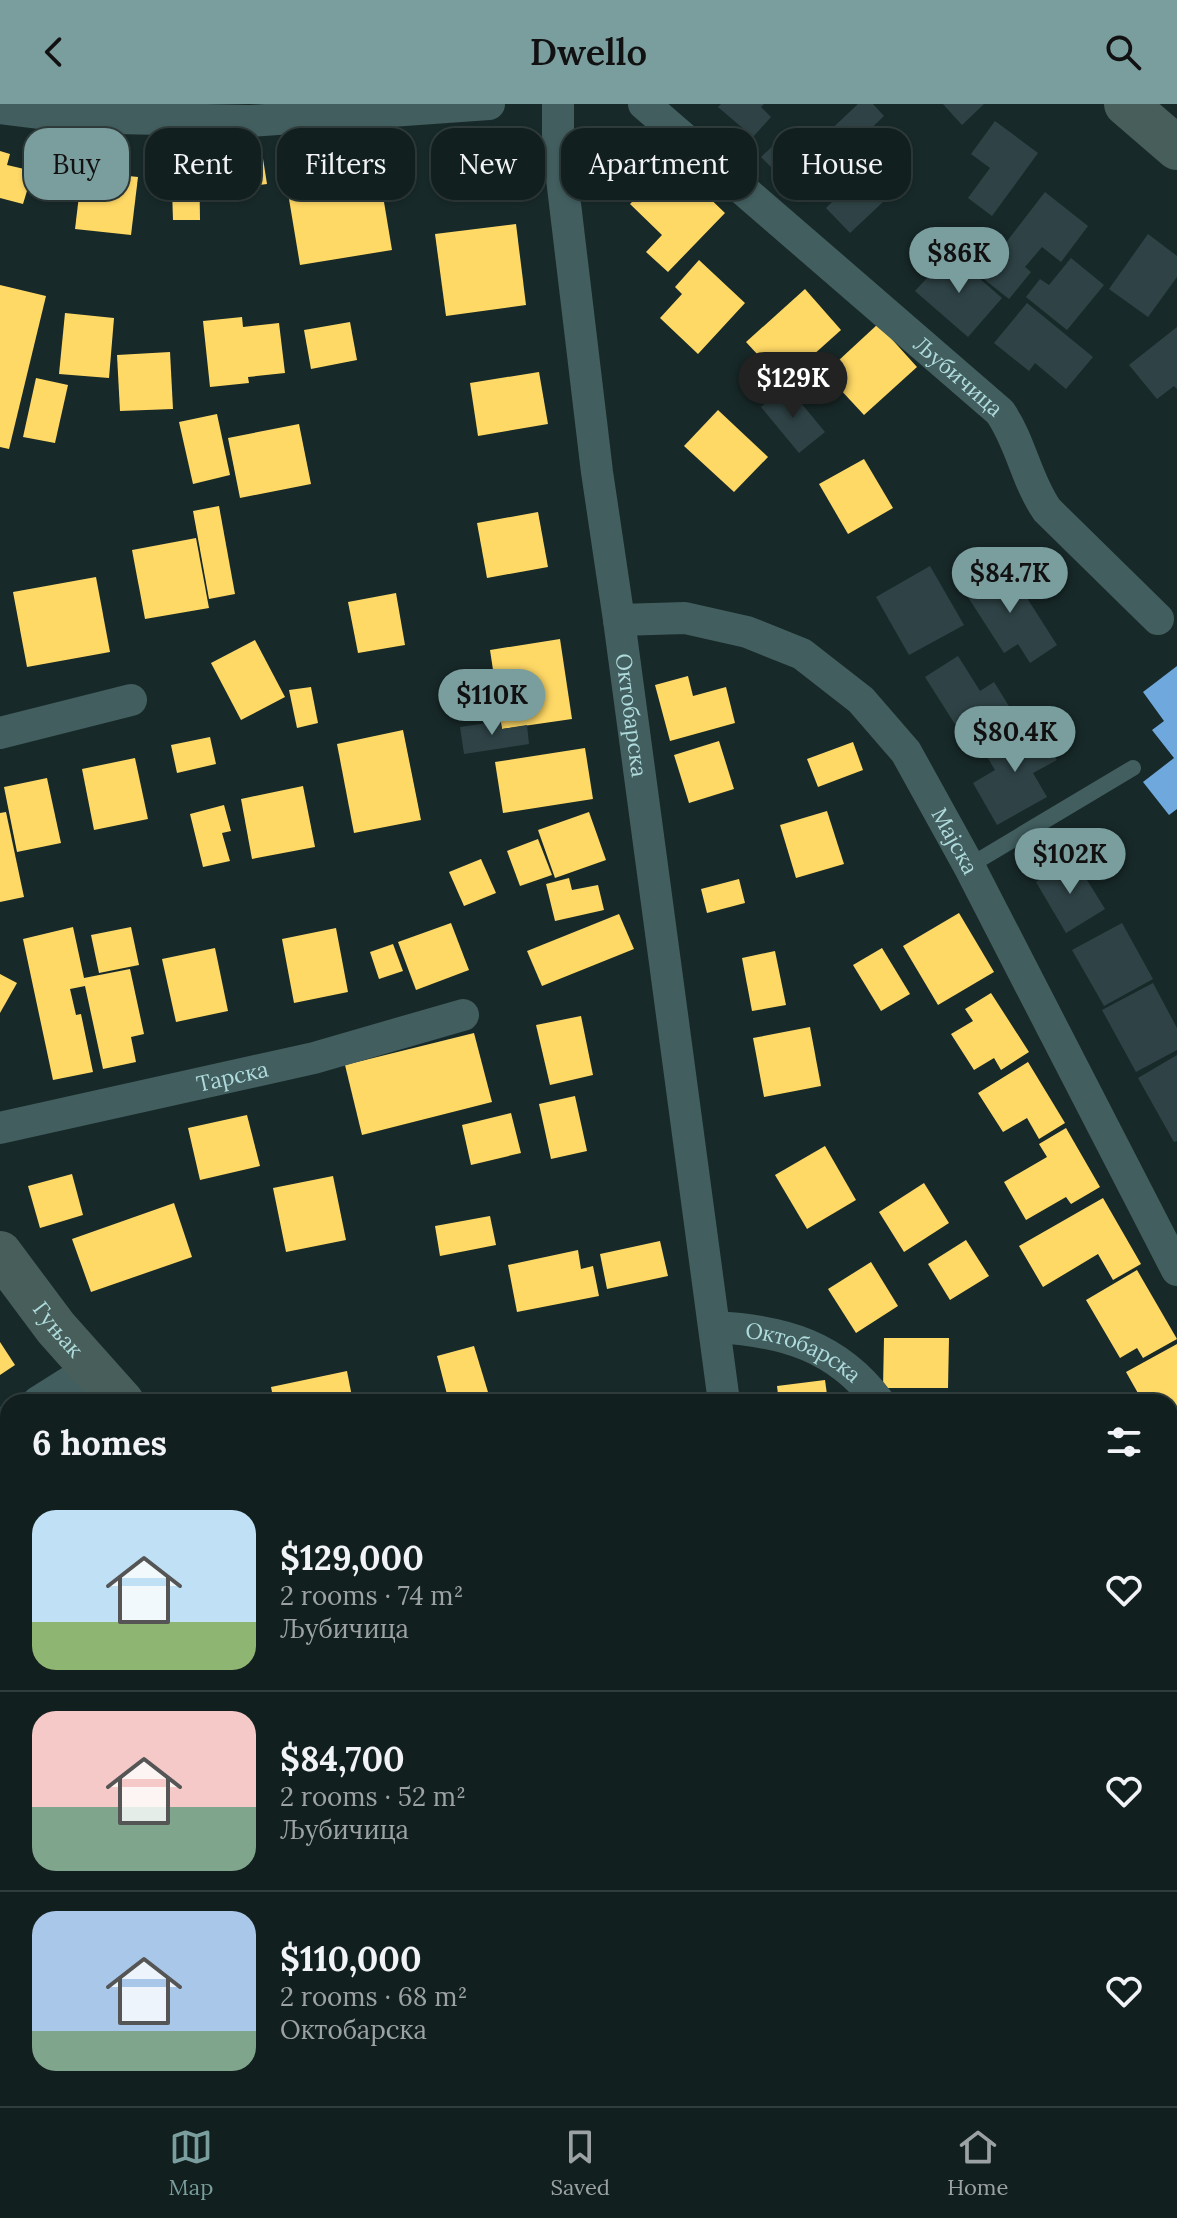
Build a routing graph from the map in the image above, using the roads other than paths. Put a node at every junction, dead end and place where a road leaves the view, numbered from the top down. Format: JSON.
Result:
{"nodes":[{"id":1,"x":489,"y":104,"type":"edge"},
{"id":2,"x":558,"y":104,"type":"edge"},
{"id":3,"x":644,"y":104,"type":"edge"},
{"id":4,"x":1126,"y":104,"type":"edge"},
{"id":5,"x":0,"y":108,"type":"edge"},
{"id":6,"x":1177,"y":148,"type":"edge"},
{"id":7,"x":1158,"y":619,"type":"dead end"},
{"id":8,"x":619,"y":620,"type":"junction"},
{"id":9,"x":131,"y":700,"type":"dead end"},
{"id":10,"x":0,"y":733,"type":"edge"},
{"id":11,"x":1133,"y":768,"type":"dead end"},
{"id":12,"x":969,"y":866,"type":"junction"},
{"id":13,"x":463,"y":1015,"type":"dead end"},
{"id":14,"x":0,"y":1128,"type":"edge"},
{"id":15,"x":0,"y":1253,"type":"edge"},
{"id":16,"x":1177,"y":1270,"type":"edge"},
{"id":17,"x":716,"y":1327,"type":"junction"},
{"id":18,"x":92,"y":1368,"type":"junction"},
{"id":19,"x":51,"y":1394,"type":"edge"},
{"id":20,"x":115,"y":1394,"type":"edge"},
{"id":21,"x":723,"y":1394,"type":"edge"},
{"id":22,"x":873,"y":1394,"type":"edge"}],
"edges":[{"from":1,"to":5,"type":"street"},
{"from":2,"to":8,"type":"street","name":"Октобарска"},
{"from":3,"to":7,"type":"street","name":"Љубичица"},
{"from":4,"to":6,"type":"street"},
{"from":8,"to":12,"type":"street","name":"Мајска"},
{"from":8,"to":17,"type":"street","name":"Октобарска"},
{"from":9,"to":10,"type":"street"},
{"from":11,"to":12,"type":"lane"},
{"from":12,"to":16,"type":"street","name":"Мајска"},
{"from":13,"to":14,"type":"street","name":"Тарска"},
{"from":15,"to":18,"type":"street","name":"Гуњак"},
{"from":17,"to":21,"type":"street","name":"Октобарска"},
{"from":17,"to":22,"type":"street","name":"Октобарска"},
{"from":18,"to":19,"type":"street"},
{"from":18,"to":20,"type":"street","name":"Гуњак"}]}
